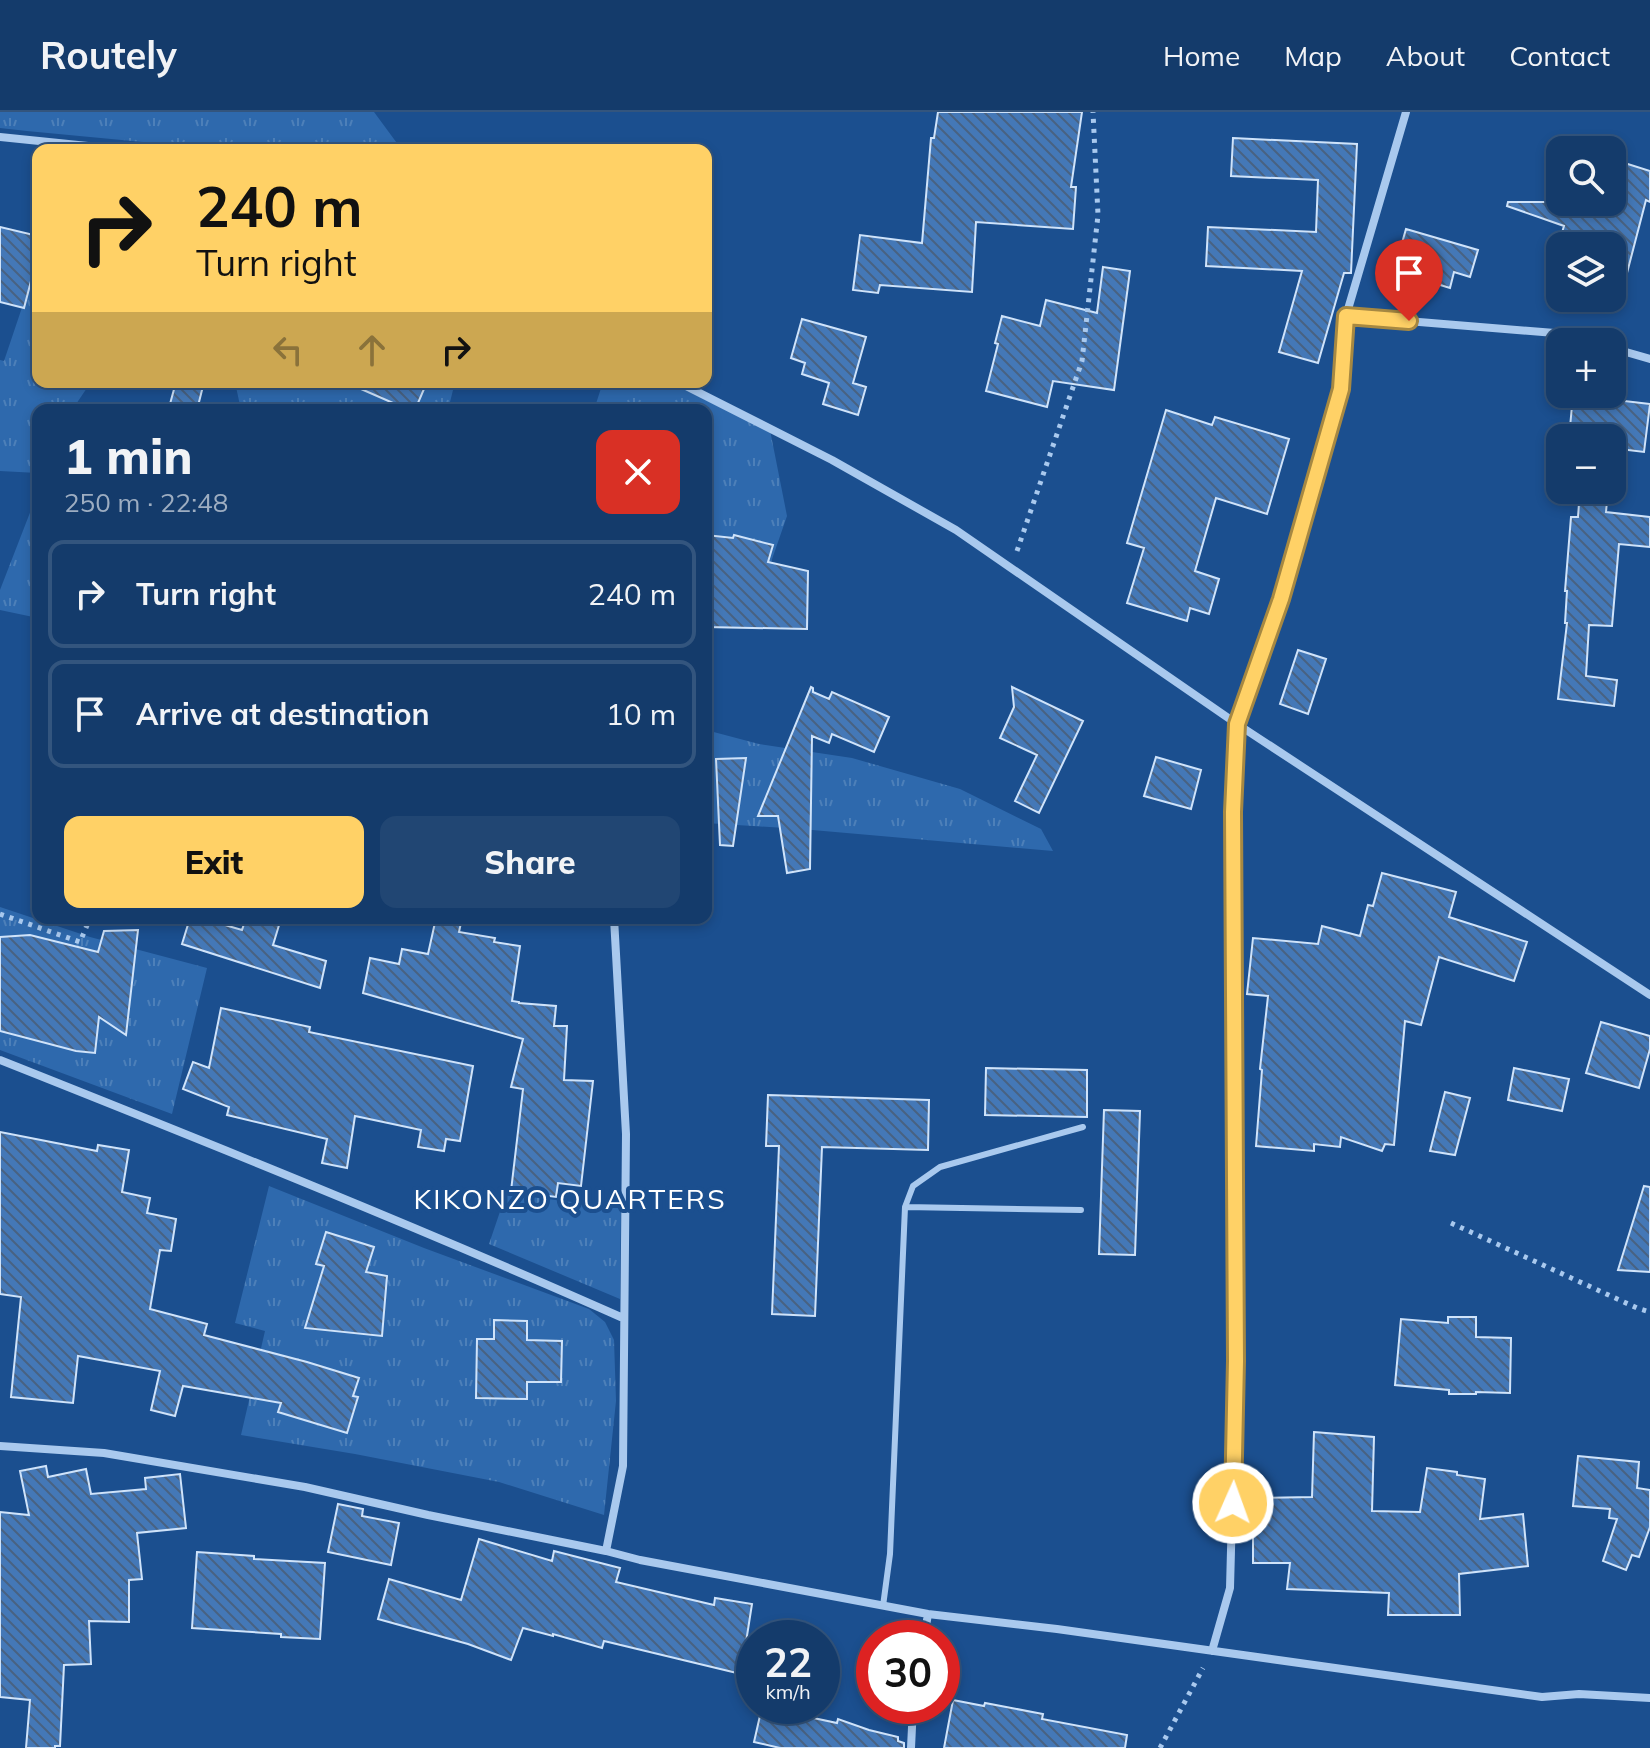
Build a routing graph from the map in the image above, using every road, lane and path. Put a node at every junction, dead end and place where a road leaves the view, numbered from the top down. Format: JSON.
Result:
{"nodes":[{"id":1,"x":1093,"y":112,"type":"edge"},
{"id":2,"x":1406,"y":112,"type":"edge"},
{"id":3,"x":0,"y":137,"type":"edge"},
{"id":4,"x":68,"y":144,"type":"edge"},
{"id":5,"x":1346,"y":316,"type":"junction"},
{"id":6,"x":1546,"y":332,"type":"edge"},
{"id":7,"x":1626,"y":352,"type":"edge"},
{"id":8,"x":1650,"y":359,"type":"edge"},
{"id":9,"x":690,"y":388,"type":"edge"},
{"id":10,"x":1011,"y":568,"type":"junction"},
{"id":11,"x":1237,"y":724,"type":"junction"},
{"id":12,"x":0,"y":914,"type":"edge"},
{"id":13,"x":88,"y":924,"type":"edge"},
{"id":14,"x":614,"y":924,"type":"edge"},
{"id":15,"x":1650,"y":995,"type":"edge"},
{"id":16,"x":0,"y":1060,"type":"edge"},
{"id":17,"x":1083,"y":1127,"type":"dead end"},
{"id":18,"x":905,"y":1207,"type":"junction"},
{"id":19,"x":1081,"y":1210,"type":"dead end"},
{"id":20,"x":1451,"y":1223,"type":"dead end"},
{"id":21,"x":1650,"y":1312,"type":"edge"},
{"id":22,"x":623,"y":1318,"type":"junction"},
{"id":23,"x":0,"y":1446,"type":"edge"},
{"id":24,"x":606,"y":1551,"type":"junction"},
{"id":25,"x":883,"y":1606,"type":"junction"},
{"id":26,"x":928,"y":1614,"type":"junction"},
{"id":27,"x":927,"y":1620,"type":"edge"},
{"id":28,"x":1212,"y":1651,"type":"junction"},
{"id":29,"x":1650,"y":1698,"type":"edge"},
{"id":30,"x":912,"y":1724,"type":"edge"},
{"id":31,"x":911,"y":1748,"type":"edge"},
{"id":32,"x":1160,"y":1748,"type":"edge"}],
"edges":[{"from":1,"to":10,"type":"path"},
{"from":2,"to":5,"type":"street"},
{"from":3,"to":4,"type":"street"},
{"from":5,"to":6,"type":"street"},
{"from":5,"to":11,"type":"street"},
{"from":7,"to":8,"type":"street"},
{"from":9,"to":10,"type":"street"},
{"from":10,"to":11,"type":"street"},
{"from":11,"to":15,"type":"street"},
{"from":11,"to":28,"type":"street"},
{"from":12,"to":13,"type":"path"},
{"from":14,"to":22,"type":"street"},
{"from":16,"to":22,"type":"street"},
{"from":17,"to":18,"type":"lane"},
{"from":18,"to":19,"type":"lane"},
{"from":18,"to":25,"type":"lane"},
{"from":20,"to":21,"type":"path"},
{"from":22,"to":24,"type":"street"},
{"from":23,"to":24,"type":"street"},
{"from":24,"to":25,"type":"street"},
{"from":25,"to":26,"type":"street"},
{"from":26,"to":27,"type":"street"},
{"from":26,"to":28,"type":"street"},
{"from":28,"to":29,"type":"street"},
{"from":28,"to":32,"type":"path"},
{"from":30,"to":31,"type":"street"}]}
